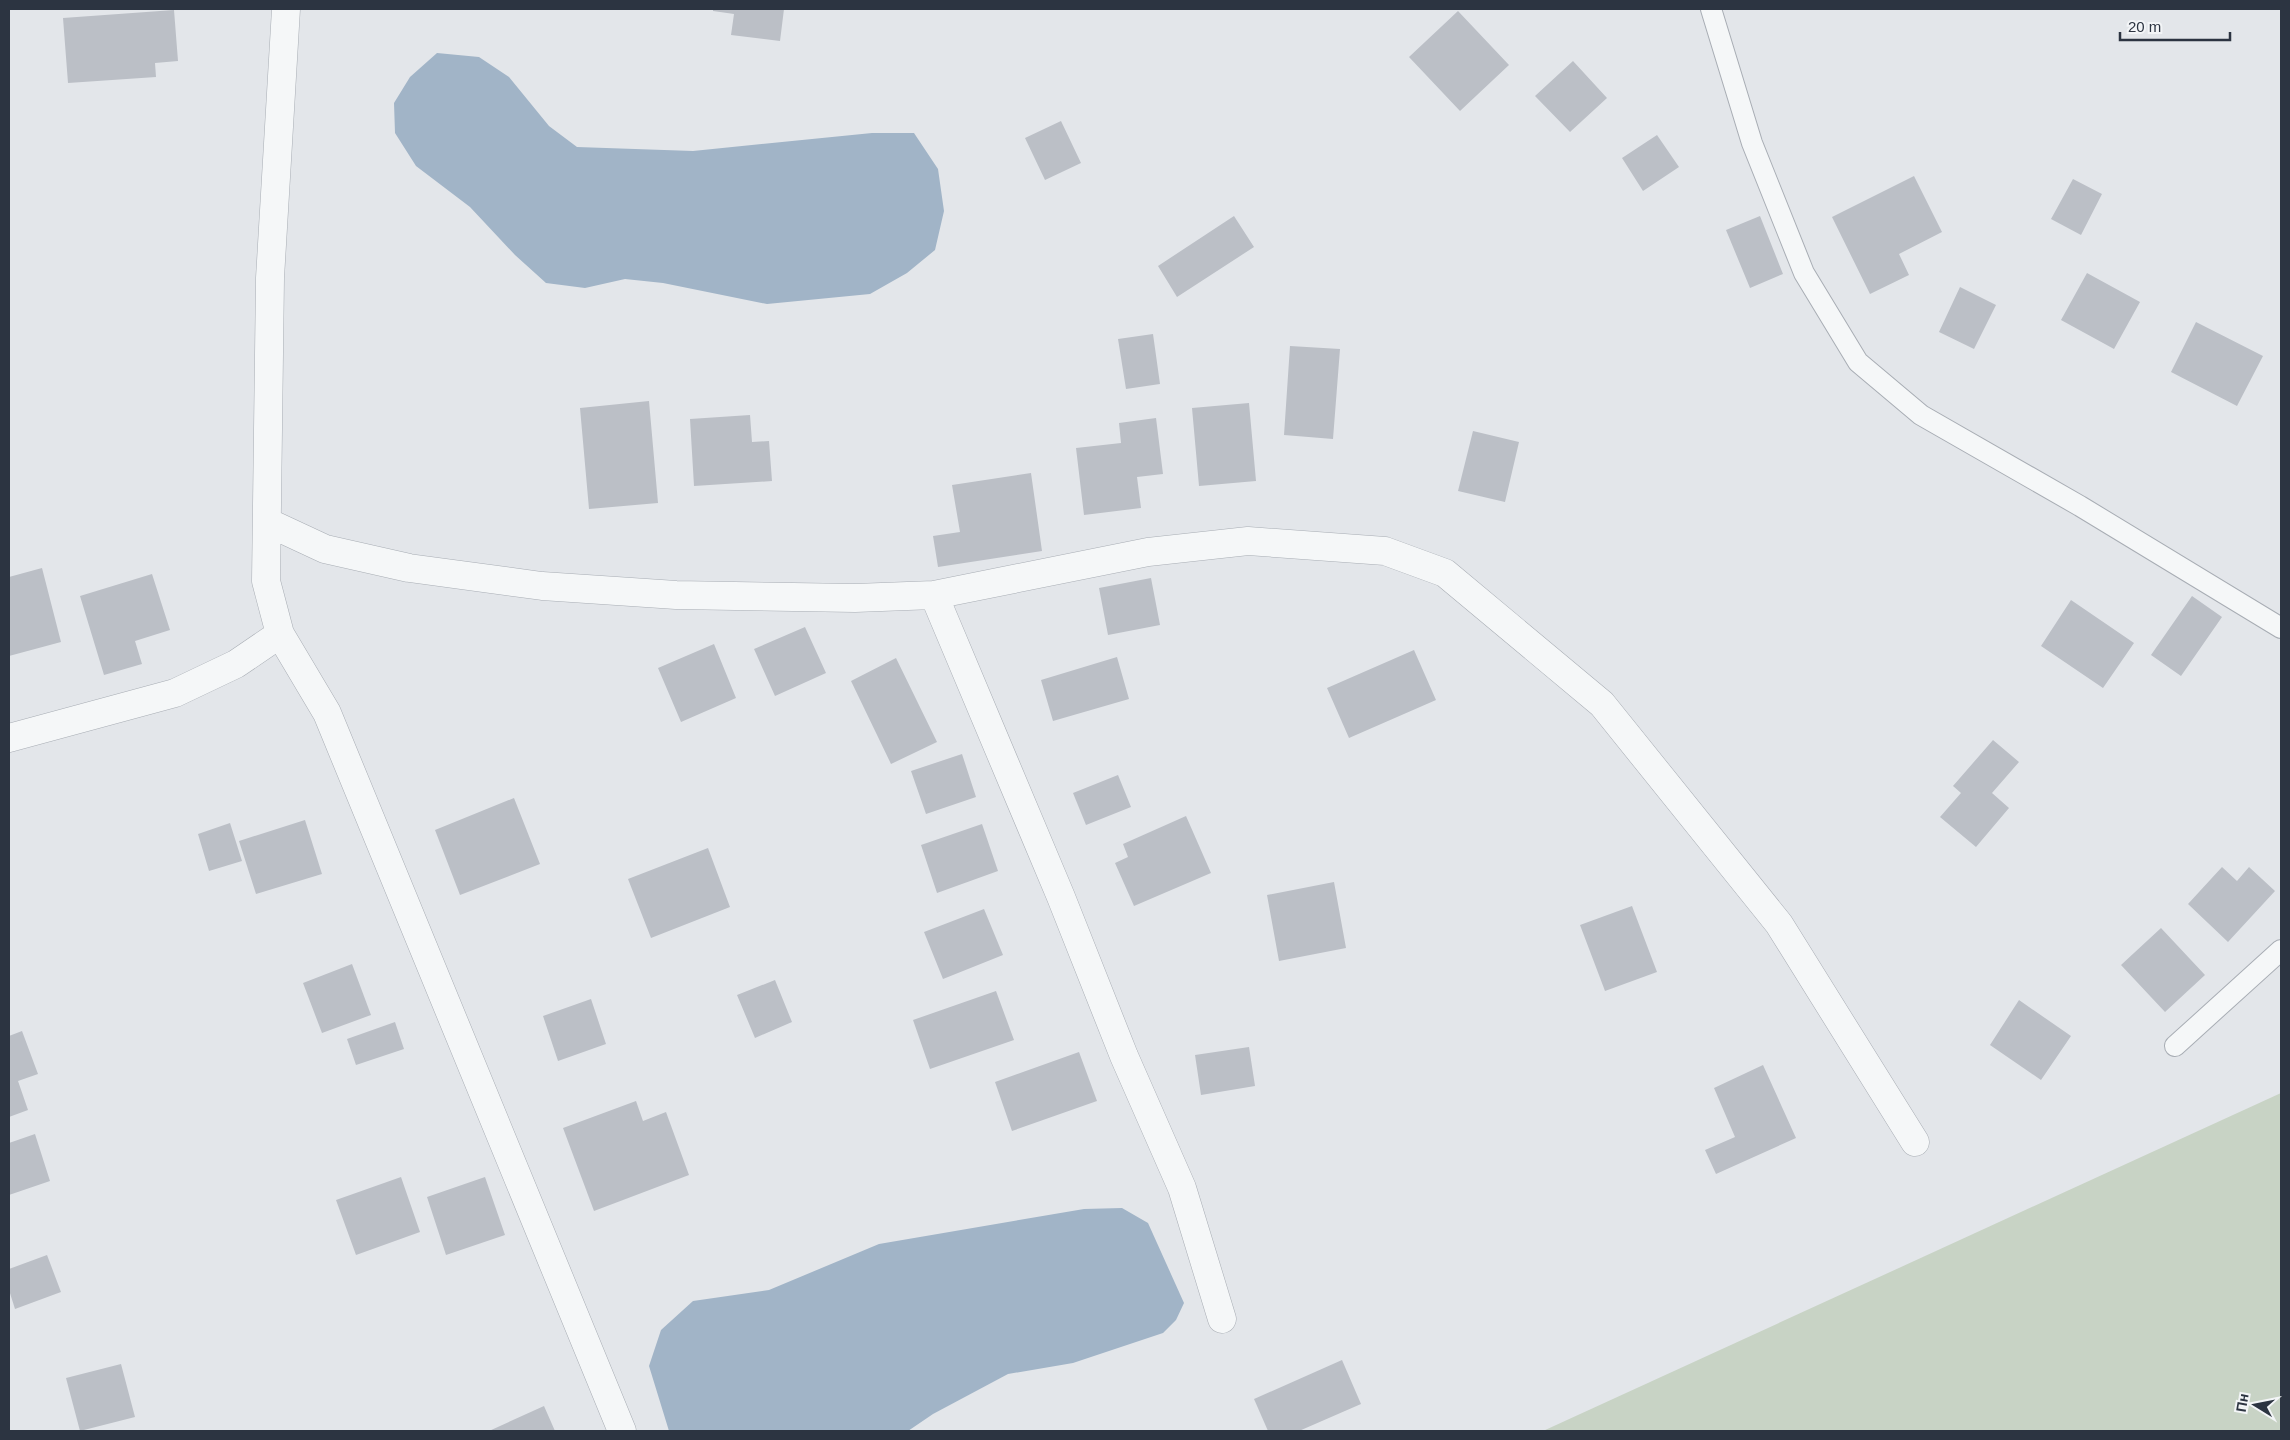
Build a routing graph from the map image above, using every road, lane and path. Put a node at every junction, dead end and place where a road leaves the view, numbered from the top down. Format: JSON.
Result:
{"nodes":[{"id":1,"x":286,"y":9,"type":"edge"},
{"id":2,"x":1711,"y":9,"type":"edge"},
{"id":3,"x":267,"y":522,"type":"junction"},
{"id":4,"x":934,"y":595,"type":"junction"},
{"id":5,"x":2281,"y":628,"type":"edge"},
{"id":6,"x":280,"y":634,"type":"junction"},
{"id":7,"x":9,"y":738,"type":"edge"},
{"id":8,"x":2281,"y":950,"type":"edge"},
{"id":9,"x":2175,"y":1046,"type":"dead end"},
{"id":10,"x":1915,"y":1142,"type":"dead end"},
{"id":11,"x":1222,"y":1319,"type":"dead end"},
{"id":12,"x":622,"y":1431,"type":"edge"}],
"edges":[{"from":1,"to":3,"type":"street"},
{"from":2,"to":5,"type":"lane"},
{"from":3,"to":4,"type":"street"},
{"from":3,"to":6,"type":"street"},
{"from":4,"to":10,"type":"street"},
{"from":4,"to":11,"type":"street"},
{"from":6,"to":7,"type":"street"},
{"from":6,"to":12,"type":"street"},
{"from":8,"to":9,"type":"lane"}]}
